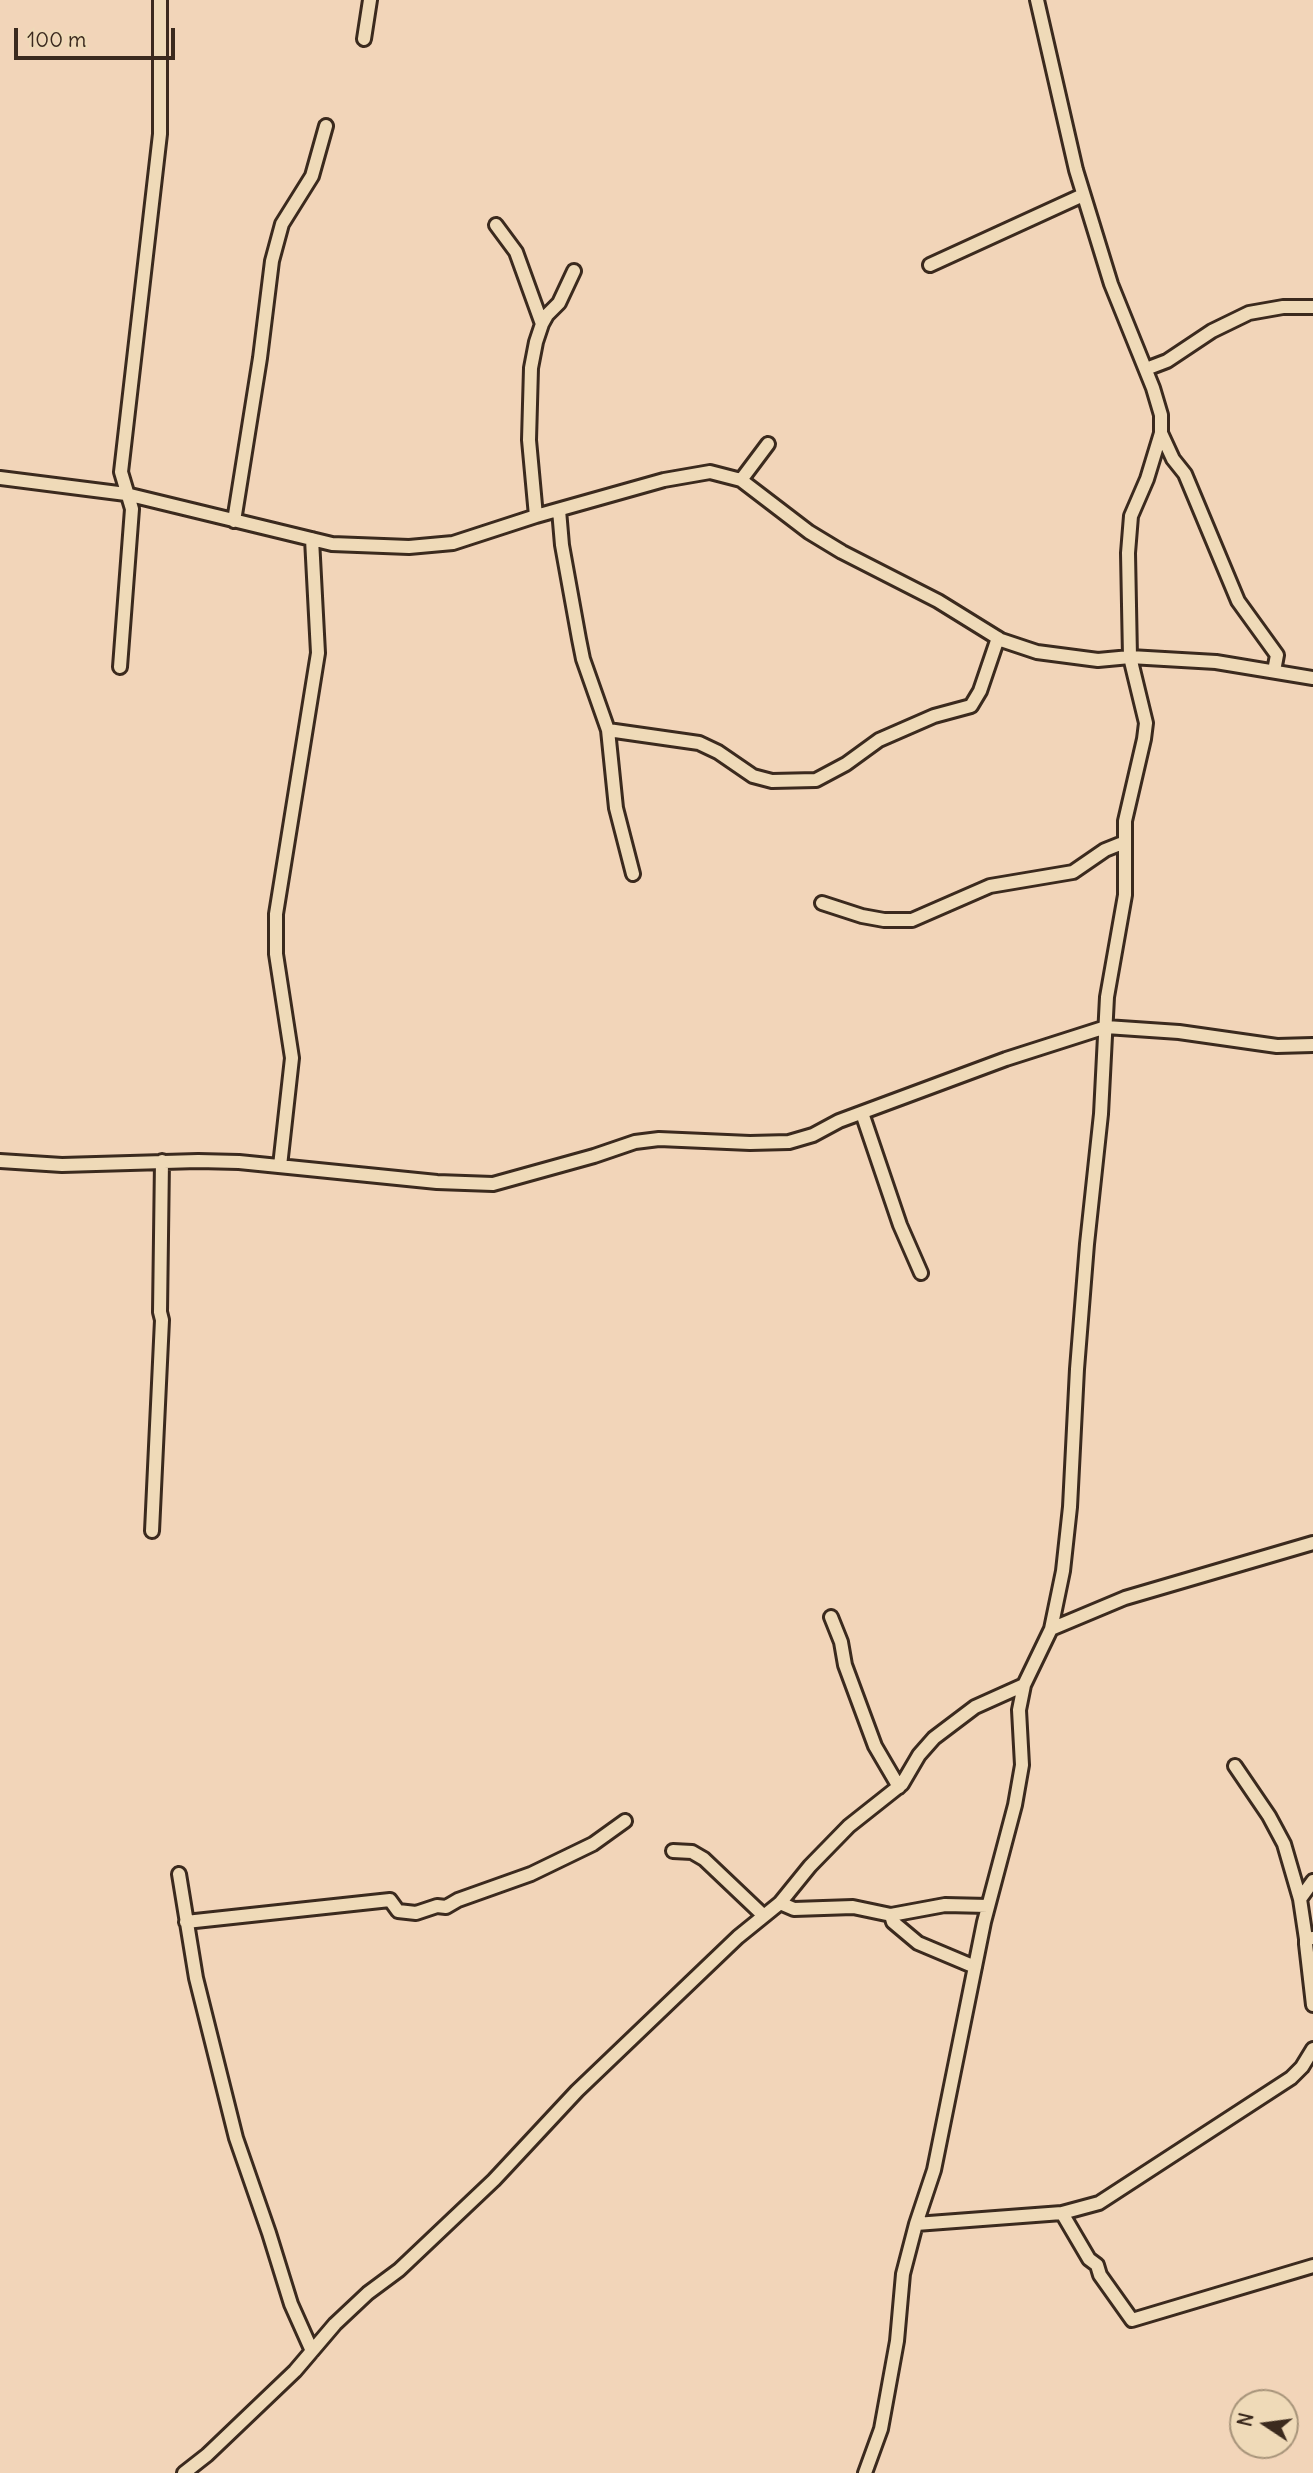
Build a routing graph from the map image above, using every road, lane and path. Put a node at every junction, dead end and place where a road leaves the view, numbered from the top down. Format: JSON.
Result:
{"nodes":[{"id":1,"x":160,"y":0,"type":"edge"},
{"id":2,"x":370,"y":0,"type":"edge"},
{"id":3,"x":1037,"y":0,"type":"edge"},
{"id":4,"x":364,"y":39,"type":"dead end"},
{"id":5,"x":326,"y":125,"type":"dead end"},
{"id":6,"x":1083,"y":195,"type":"junction"},
{"id":7,"x":496,"y":225,"type":"dead end"},
{"id":8,"x":930,"y":265,"type":"dead end"},
{"id":9,"x":574,"y":271,"type":"dead end"},
{"id":10,"x":1313,"y":307,"type":"edge"},
{"id":11,"x":542,"y":324,"type":"junction"},
{"id":12,"x":1146,"y":369,"type":"junction"},
{"id":13,"x":1161,"y":433,"type":"junction"},
{"id":14,"x":768,"y":444,"type":"dead end"},
{"id":15,"x":0,"y":478,"type":"edge"},
{"id":16,"x":741,"y":480,"type":"junction"},
{"id":17,"x":126,"y":494,"type":"junction"},
{"id":18,"x":559,"y":510,"type":"junction"},
{"id":19,"x":536,"y":516,"type":"junction"},
{"id":20,"x":233,"y":521,"type":"junction"},
{"id":21,"x":312,"y":539,"type":"junction"},
{"id":22,"x":998,"y":638,"type":"junction"},
{"id":23,"x":1130,"y":657,"type":"junction"},
{"id":24,"x":120,"y":667,"type":"dead end"},
{"id":25,"x":1274,"y":671,"type":"junction"},
{"id":26,"x":1313,"y":678,"type":"edge"},
{"id":27,"x":608,"y":730,"type":"junction"},
{"id":28,"x":1125,"y":842,"type":"junction"},
{"id":29,"x":633,"y":874,"type":"dead end"},
{"id":30,"x":822,"y":903,"type":"dead end"},
{"id":31,"x":1106,"y":1027,"type":"junction"},
{"id":32,"x":1313,"y":1045,"type":"edge"},
{"id":33,"x":862,"y":1113,"type":"junction"},
{"id":34,"x":0,"y":1161,"type":"edge"},
{"id":35,"x":162,"y":1161,"type":"junction"},
{"id":36,"x":279,"y":1166,"type":"junction"},
{"id":37,"x":922,"y":1273,"type":"dead end"},
{"id":38,"x":152,"y":1531,"type":"dead end"},
{"id":39,"x":1313,"y":1543,"type":"edge"},
{"id":40,"x":831,"y":1617,"type":"dead end"},
{"id":41,"x":1051,"y":1629,"type":"junction"},
{"id":42,"x":1024,"y":1685,"type":"junction"},
{"id":43,"x":1235,"y":1766,"type":"dead end"},
{"id":44,"x":899,"y":1787,"type":"junction"},
{"id":45,"x":625,"y":1821,"type":"dead end"},
{"id":46,"x":673,"y":1851,"type":"dead end"},
{"id":47,"x":179,"y":1874,"type":"dead end"},
{"id":48,"x":1313,"y":1881,"type":"edge"},
{"id":49,"x":1300,"y":1899,"type":"junction"},
{"id":50,"x":780,"y":1903,"type":"junction"},
{"id":51,"x":988,"y":1906,"type":"junction"},
{"id":52,"x":891,"y":1915,"type":"junction"},
{"id":53,"x":764,"y":1916,"type":"junction"},
{"id":54,"x":187,"y":1922,"type":"junction"},
{"id":55,"x":1310,"y":1938,"type":"edge"},
{"id":56,"x":975,"y":1967,"type":"junction"},
{"id":57,"x":1313,"y":2005,"type":"edge"},
{"id":58,"x":1313,"y":2049,"type":"edge"},
{"id":59,"x":1308,"y":2071,"type":"edge"},
{"id":60,"x":1062,"y":2213,"type":"junction"},
{"id":61,"x":916,"y":2224,"type":"junction"},
{"id":62,"x":1313,"y":2266,"type":"edge"},
{"id":63,"x":312,"y":2351,"type":"junction"},
{"id":64,"x":184,"y":2473,"type":"edge"},
{"id":65,"x":865,"y":2473,"type":"edge"}],
"edges":[{"from":1,"to":17,"type":"street"},
{"from":2,"to":4,"type":"street"},
{"from":3,"to":6,"type":"street"},
{"from":5,"to":20,"type":"street"},
{"from":6,"to":8,"type":"street"},
{"from":6,"to":12,"type":"street"},
{"from":7,"to":11,"type":"street"},
{"from":9,"to":11,"type":"street"},
{"from":10,"to":12,"type":"street"},
{"from":11,"to":19,"type":"street"},
{"from":12,"to":13,"type":"street"},
{"from":13,"to":23,"type":"street"},
{"from":13,"to":25,"type":"street"},
{"from":14,"to":16,"type":"street"},
{"from":15,"to":17,"type":"street"},
{"from":16,"to":18,"type":"street"},
{"from":16,"to":22,"type":"street"},
{"from":17,"to":20,"type":"street"},
{"from":17,"to":24,"type":"street"},
{"from":18,"to":19,"type":"street"},
{"from":18,"to":27,"type":"street"},
{"from":19,"to":21,"type":"street"},
{"from":20,"to":21,"type":"street"},
{"from":21,"to":36,"type":"street"},
{"from":22,"to":23,"type":"street"},
{"from":22,"to":27,"type":"street"},
{"from":23,"to":25,"type":"street"},
{"from":23,"to":28,"type":"street"},
{"from":25,"to":26,"type":"street"},
{"from":27,"to":29,"type":"street"},
{"from":28,"to":30,"type":"street"},
{"from":28,"to":31,"type":"street"},
{"from":31,"to":32,"type":"street"},
{"from":31,"to":33,"type":"street"},
{"from":31,"to":41,"type":"street"},
{"from":33,"to":36,"type":"street"},
{"from":33,"to":37,"type":"street"},
{"from":34,"to":35,"type":"street"},
{"from":35,"to":36,"type":"street"},
{"from":35,"to":38,"type":"street"},
{"from":39,"to":41,"type":"street"},
{"from":40,"to":44,"type":"street"},
{"from":41,"to":42,"type":"street"},
{"from":42,"to":44,"type":"street"},
{"from":42,"to":51,"type":"street"},
{"from":43,"to":49,"type":"street"},
{"from":44,"to":50,"type":"street"},
{"from":45,"to":54,"type":"street"},
{"from":46,"to":53,"type":"street"},
{"from":47,"to":54,"type":"street"},
{"from":48,"to":49,"type":"street"},
{"from":49,"to":55,"type":"street"},
{"from":50,"to":52,"type":"street"},
{"from":50,"to":53,"type":"street"},
{"from":51,"to":52,"type":"street"},
{"from":51,"to":56,"type":"street"},
{"from":52,"to":56,"type":"street"},
{"from":53,"to":63,"type":"street"},
{"from":54,"to":63,"type":"street"},
{"from":55,"to":57,"type":"street"},
{"from":56,"to":61,"type":"street"},
{"from":58,"to":59,"type":"street"},
{"from":59,"to":60,"type":"street"},
{"from":60,"to":61,"type":"street"},
{"from":60,"to":62,"type":"street"},
{"from":61,"to":65,"type":"street"},
{"from":63,"to":64,"type":"street"}]}
